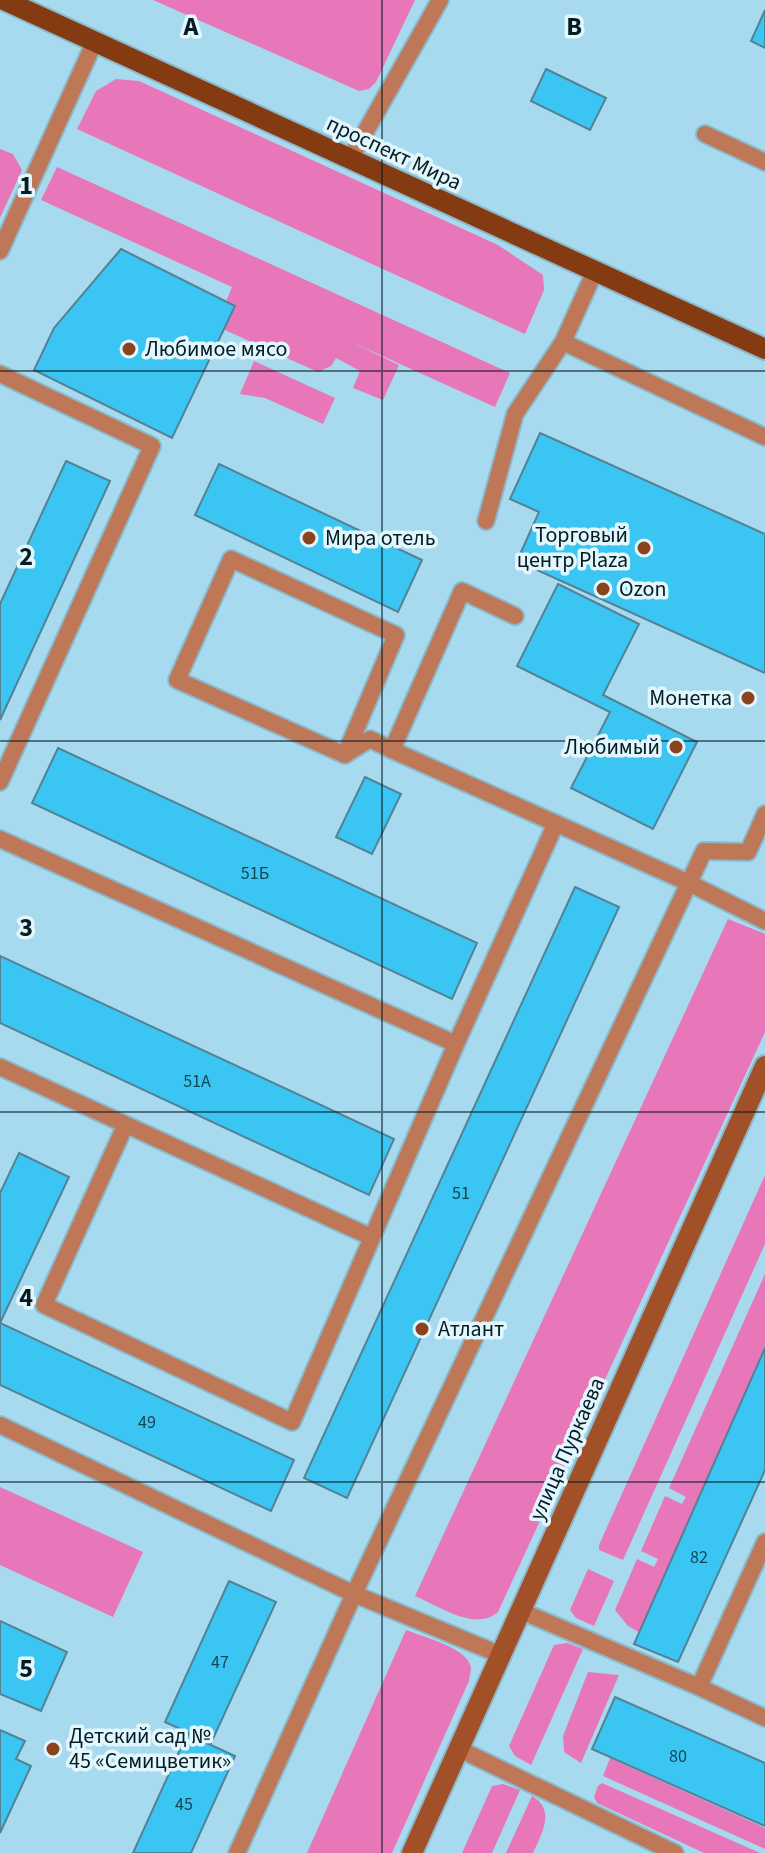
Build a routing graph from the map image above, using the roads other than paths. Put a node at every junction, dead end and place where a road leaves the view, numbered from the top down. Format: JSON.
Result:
{"nodes":[{"id":1,"x":4,"y":0,"type":"edge"},
{"id":2,"x":440,"y":0,"type":"edge"},
{"id":3,"x":95,"y":41,"type":"junction"},
{"id":4,"x":705,"y":134,"type":"dead end"},
{"id":5,"x":350,"y":159,"type":"junction"},
{"id":6,"x":765,"y":162,"type":"edge"},
{"id":7,"x":0,"y":251,"type":"edge"},
{"id":8,"x":595,"y":271,"type":"junction"},
{"id":9,"x":563,"y":342,"type":"junction"},
{"id":10,"x":765,"y":349,"type":"edge"},
{"id":11,"x":0,"y":374,"type":"edge"},
{"id":12,"x":765,"y":437,"type":"edge"},
{"id":13,"x":486,"y":521,"type":"dead end"},
{"id":14,"x":515,"y":616,"type":"dead end"},
{"id":15,"x":392,"y":750,"type":"junction"},
{"id":16,"x":345,"y":755,"type":"junction"},
{"id":17,"x":0,"y":782,"type":"edge"},
{"id":18,"x":765,"y":814,"type":"edge"},
{"id":19,"x":556,"y":823,"type":"junction"},
{"id":20,"x":0,"y":839,"type":"edge"},
{"id":21,"x":689,"y":883,"type":"junction"},
{"id":22,"x":765,"y":921,"type":"edge"},
{"id":23,"x":456,"y":1044,"type":"junction"},
{"id":24,"x":765,"y":1066,"type":"edge"},
{"id":25,"x":0,"y":1067,"type":"edge"},
{"id":26,"x":125,"y":1126,"type":"junction"},
{"id":27,"x":371,"y":1237,"type":"junction"},
{"id":28,"x":0,"y":1425,"type":"edge"},
{"id":29,"x":765,"y":1542,"type":"edge"},
{"id":30,"x":354,"y":1594,"type":"junction"},
{"id":31,"x":521,"y":1611,"type":"junction"},
{"id":32,"x":501,"y":1655,"type":"junction"},
{"id":33,"x":699,"y":1687,"type":"junction"},
{"id":34,"x":765,"y":1718,"type":"edge"},
{"id":35,"x":459,"y":1749,"type":"junction"},
{"id":36,"x":237,"y":1853,"type":"edge"},
{"id":37,"x":412,"y":1853,"type":"edge"},
{"id":38,"x":675,"y":1853,"type":"edge"}],
"edges":[{"from":1,"to":3,"type":"main road","name":"проспект Мира"},
{"from":2,"to":5,"type":"lane"},
{"from":3,"to":5,"type":"main road","name":"проспект Мира"},
{"from":3,"to":7,"type":"lane"},
{"from":4,"to":6,"type":"lane"},
{"from":5,"to":8,"type":"main road","name":"проспект Мира"},
{"from":8,"to":9,"type":"lane"},
{"from":8,"to":10,"type":"main road","name":"проспект Мира"},
{"from":9,"to":12,"type":"lane"},
{"from":9,"to":13,"type":"lane"},
{"from":11,"to":17,"type":"lane"},
{"from":14,"to":15,"type":"lane"},
{"from":15,"to":16,"type":"lane"},
{"from":15,"to":19,"type":"lane"},
{"from":16,"to":16,"type":"lane"},
{"from":18,"to":21,"type":"lane"},
{"from":19,"to":21,"type":"lane"},
{"from":19,"to":23,"type":"lane"},
{"from":20,"to":23,"type":"lane"},
{"from":21,"to":22,"type":"lane"},
{"from":21,"to":30,"type":"lane"},
{"from":23,"to":27,"type":"lane"},
{"from":24,"to":31,"type":"main road","name":"улица Пуркаева"},
{"from":25,"to":26,"type":"lane"},
{"from":26,"to":27,"type":"lane"},
{"from":26,"to":27,"type":"lane"},
{"from":28,"to":30,"type":"lane"},
{"from":29,"to":33,"type":"lane"},
{"from":30,"to":32,"type":"lane"},
{"from":30,"to":36,"type":"lane"},
{"from":31,"to":32,"type":"main road","name":"улица Пуркаева"},
{"from":31,"to":33,"type":"lane"},
{"from":32,"to":35,"type":"main road","name":"улица Пуркаева"},
{"from":33,"to":34,"type":"lane"},
{"from":35,"to":37,"type":"main road","name":"улица Пуркаева"},
{"from":35,"to":38,"type":"lane"}]}
